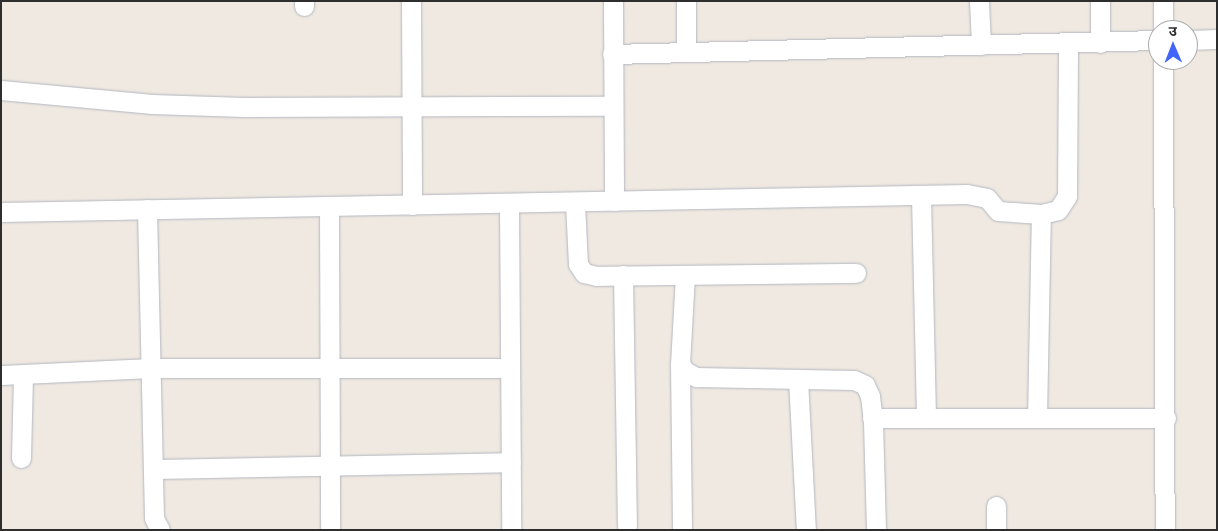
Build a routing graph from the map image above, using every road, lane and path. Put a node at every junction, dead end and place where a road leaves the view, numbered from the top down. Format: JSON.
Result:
{"nodes":[{"id":1,"x":411,"y":1,"type":"edge"},
{"id":2,"x":613,"y":1,"type":"edge"},
{"id":3,"x":686,"y":1,"type":"edge"},
{"id":4,"x":979,"y":1,"type":"edge"},
{"id":5,"x":1100,"y":1,"type":"edge"},
{"id":6,"x":1163,"y":1,"type":"edge"},
{"id":7,"x":1162,"y":20,"type":"edge"},
{"id":8,"x":1217,"y":39,"type":"edge"},
{"id":9,"x":1198,"y":40,"type":"edge"},
{"id":10,"x":1148,"y":41,"type":"edge"},
{"id":11,"x":1068,"y":43,"type":"junction"},
{"id":12,"x":1100,"y":43,"type":"junction"},
{"id":13,"x":981,"y":45,"type":"junction"},
{"id":14,"x":686,"y":52,"type":"junction"},
{"id":15,"x":612,"y":54,"type":"junction"},
{"id":16,"x":1163,"y":70,"type":"edge"},
{"id":17,"x":1,"y":90,"type":"edge"},
{"id":18,"x":413,"y":104,"type":"junction"},
{"id":19,"x":612,"y":106,"type":"junction"},
{"id":20,"x":921,"y":196,"type":"junction"},
{"id":21,"x":614,"y":201,"type":"junction"},
{"id":22,"x":510,"y":203,"type":"junction"},
{"id":23,"x":575,"y":203,"type":"junction"},
{"id":24,"x":412,"y":205,"type":"junction"},
{"id":25,"x":329,"y":206,"type":"junction"},
{"id":26,"x":147,"y":209,"type":"junction"},
{"id":27,"x":1,"y":212,"type":"edge"},
{"id":28,"x":1041,"y":214,"type":"junction"},
{"id":29,"x":856,"y":273,"type":"dead end"},
{"id":30,"x":623,"y":275,"type":"junction"},
{"id":31,"x":685,"y":275,"type":"junction"},
{"id":32,"x":680,"y":364,"type":"junction"},
{"id":33,"x":330,"y":366,"type":"junction"},
{"id":34,"x":151,"y":368,"type":"junction"},
{"id":35,"x":510,"y":368,"type":"junction"},
{"id":36,"x":1,"y":375,"type":"edge"},
{"id":37,"x":22,"y":375,"type":"junction"},
{"id":38,"x":798,"y":379,"type":"junction"},
{"id":39,"x":872,"y":418,"type":"junction"},
{"id":40,"x":926,"y":418,"type":"junction"},
{"id":41,"x":1037,"y":418,"type":"junction"},
{"id":42,"x":1166,"y":418,"type":"junction"},
{"id":43,"x":21,"y":458,"type":"dead end"},
{"id":44,"x":511,"y":462,"type":"junction"},
{"id":45,"x":330,"y":466,"type":"junction"},
{"id":46,"x":153,"y":468,"type":"junction"},
{"id":47,"x":996,"y":506,"type":"dead end"},
{"id":48,"x":627,"y":526,"type":"dead end"},
{"id":49,"x":160,"y":530,"type":"edge"},
{"id":50,"x":330,"y":530,"type":"edge"},
{"id":51,"x":511,"y":530,"type":"edge"},
{"id":52,"x":682,"y":530,"type":"edge"},
{"id":53,"x":806,"y":530,"type":"edge"},
{"id":54,"x":876,"y":530,"type":"edge"},
{"id":55,"x":996,"y":530,"type":"edge"},
{"id":56,"x":1165,"y":530,"type":"edge"}],
"edges":[{"from":1,"to":18,"type":"street"},
{"from":2,"to":15,"type":"street"},
{"from":3,"to":14,"type":"street"},
{"from":4,"to":13,"type":"street"},
{"from":5,"to":12,"type":"street"},
{"from":6,"to":7,"type":"street"},
{"from":8,"to":9,"type":"street"},
{"from":10,"to":12,"type":"street"},
{"from":11,"to":12,"type":"street"},
{"from":11,"to":13,"type":"street"},
{"from":11,"to":28,"type":"street"},
{"from":13,"to":14,"type":"street"},
{"from":14,"to":15,"type":"street"},
{"from":15,"to":19,"type":"street"},
{"from":16,"to":42,"type":"street"},
{"from":17,"to":18,"type":"street"},
{"from":18,"to":19,"type":"street"},
{"from":18,"to":24,"type":"street"},
{"from":19,"to":21,"type":"street"},
{"from":20,"to":21,"type":"street"},
{"from":20,"to":28,"type":"street"},
{"from":20,"to":40,"type":"street"},
{"from":21,"to":23,"type":"street"},
{"from":22,"to":23,"type":"street"},
{"from":22,"to":24,"type":"street"},
{"from":22,"to":35,"type":"street"},
{"from":23,"to":30,"type":"street"},
{"from":24,"to":25,"type":"street"},
{"from":25,"to":26,"type":"street"},
{"from":25,"to":33,"type":"street"},
{"from":26,"to":27,"type":"street"},
{"from":26,"to":34,"type":"street"},
{"from":28,"to":41,"type":"street"},
{"from":29,"to":31,"type":"street"},
{"from":30,"to":31,"type":"street"},
{"from":30,"to":48,"type":"street"},
{"from":31,"to":32,"type":"street"},
{"from":32,"to":38,"type":"street"},
{"from":32,"to":52,"type":"street"},
{"from":33,"to":34,"type":"street"},
{"from":33,"to":35,"type":"street"},
{"from":33,"to":45,"type":"street"},
{"from":34,"to":37,"type":"street"},
{"from":34,"to":46,"type":"street"},
{"from":35,"to":44,"type":"street"},
{"from":36,"to":37,"type":"street"},
{"from":37,"to":43,"type":"street"},
{"from":38,"to":39,"type":"street"},
{"from":38,"to":53,"type":"street"},
{"from":39,"to":40,"type":"street"},
{"from":39,"to":54,"type":"street"},
{"from":40,"to":41,"type":"street"},
{"from":41,"to":42,"type":"street"},
{"from":42,"to":56,"type":"street"},
{"from":44,"to":45,"type":"street"},
{"from":44,"to":51,"type":"street"},
{"from":45,"to":46,"type":"street"},
{"from":45,"to":50,"type":"street"},
{"from":46,"to":49,"type":"street"},
{"from":47,"to":55,"type":"street"}]}
